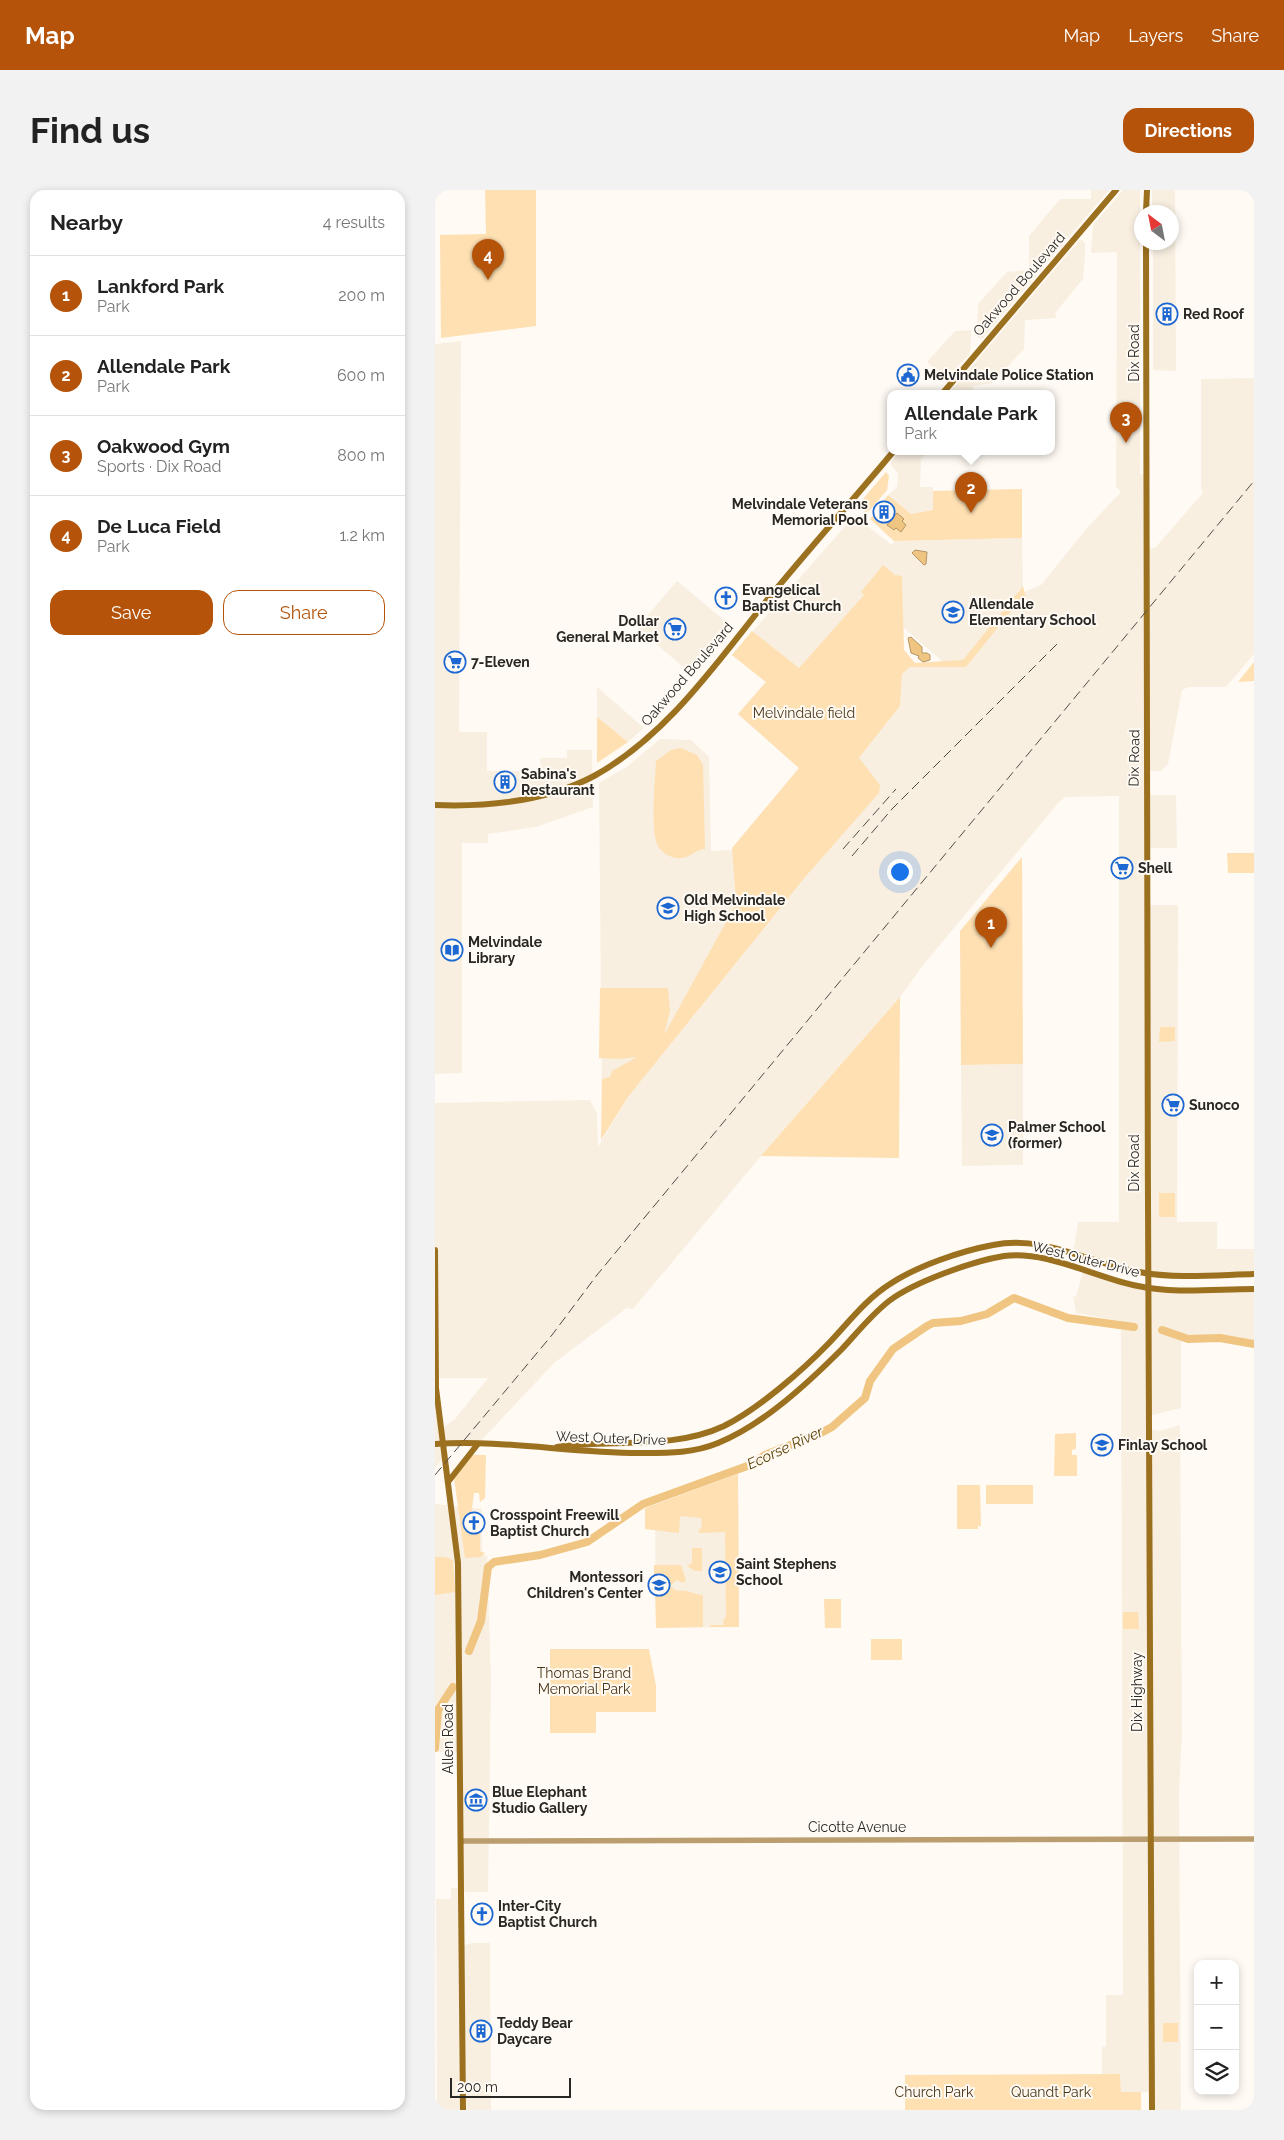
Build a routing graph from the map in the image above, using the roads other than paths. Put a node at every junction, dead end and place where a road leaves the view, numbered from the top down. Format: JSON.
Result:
{"nodes":[{"id":1,"x":1116,"y":190,"type":"edge"},
{"id":2,"x":1146,"y":191,"type":"edge"},
{"id":3,"x":1146,"y":205,"type":"edge"},
{"id":4,"x":1146,"y":250,"type":"edge"},
{"id":5,"x":945,"y":390,"type":"edge"},
{"id":6,"x":890,"y":455,"type":"edge"},
{"id":7,"x":435,"y":804,"type":"edge"},
{"id":8,"x":435,"y":1250,"type":"edge"},
{"id":9,"x":1129,"y":1270,"type":"junction"},
{"id":10,"x":1148,"y":1274,"type":"junction"},
{"id":11,"x":1254,"y":1274,"type":"edge"},
{"id":12,"x":1171,"y":1275,"type":"junction"},
{"id":13,"x":1207,"y":1275,"type":"junction"},
{"id":14,"x":1125,"y":1282,"type":"junction"},
{"id":15,"x":1148,"y":1288,"type":"junction"},
{"id":16,"x":1206,"y":1289,"type":"junction"},
{"id":17,"x":1254,"y":1289,"type":"edge"},
{"id":18,"x":1171,"y":1290,"type":"junction"},
{"id":19,"x":438,"y":1444,"type":"edge"},
{"id":20,"x":477,"y":1445,"type":"junction"},
{"id":21,"x":548,"y":1448,"type":"junction"},
{"id":22,"x":448,"y":1484,"type":"junction"},
{"id":23,"x":1150,"y":1839,"type":"junction"},
{"id":24,"x":1254,"y":1839,"type":"edge"},
{"id":25,"x":461,"y":1840,"type":"junction"},
{"id":26,"x":463,"y":2110,"type":"edge"},
{"id":27,"x":1151,"y":2110,"type":"edge"}],
"edges":[{"from":1,"to":5,"type":"main road","name":"Oakwood Boulevard"},
{"from":2,"to":3,"type":"main road"},
{"from":4,"to":10,"type":"main road","name":"Dix Road"},
{"from":6,"to":7,"type":"main road","name":"Oakwood Boulevard"},
{"from":8,"to":19,"type":"main road","name":"Allen Road"},
{"from":9,"to":10,"type":"main road","name":"West Outer Drive"},
{"from":9,"to":14,"type":"main road"},
{"from":9,"to":21,"type":"main road","name":"West Outer Drive"},
{"from":10,"to":12,"type":"main road","name":"West Outer Drive"},
{"from":10,"to":15,"type":"main road","name":"Dix Highway"},
{"from":11,"to":13,"type":"main road","name":"West Outer Drive"},
{"from":12,"to":13,"type":"main road","name":"West Outer Drive"},
{"from":12,"to":18,"type":"main road"},
{"from":13,"to":16,"type":"main road"},
{"from":14,"to":15,"type":"main road","name":"West Outer Drive"},
{"from":14,"to":21,"type":"main road","name":"West Outer Drive"},
{"from":15,"to":18,"type":"main road","name":"West Outer Drive"},
{"from":15,"to":23,"type":"main road","name":"Dix Highway"},
{"from":16,"to":17,"type":"main road","name":"West Outer Drive"},
{"from":16,"to":18,"type":"main road","name":"West Outer Drive"},
{"from":19,"to":20,"type":"main road"},
{"from":19,"to":22,"type":"main road","name":"Allen Road"},
{"from":20,"to":21,"type":"main road"},
{"from":20,"to":22,"type":"main road"},
{"from":22,"to":25,"type":"main road","name":"Allen Road"},
{"from":23,"to":24,"type":"street","name":"Cicotte Avenue"},
{"from":23,"to":25,"type":"street","name":"Cicotte Avenue"},
{"from":23,"to":27,"type":"main road","name":"Dix Highway"},
{"from":25,"to":26,"type":"main road","name":"Allen Road"}]}
